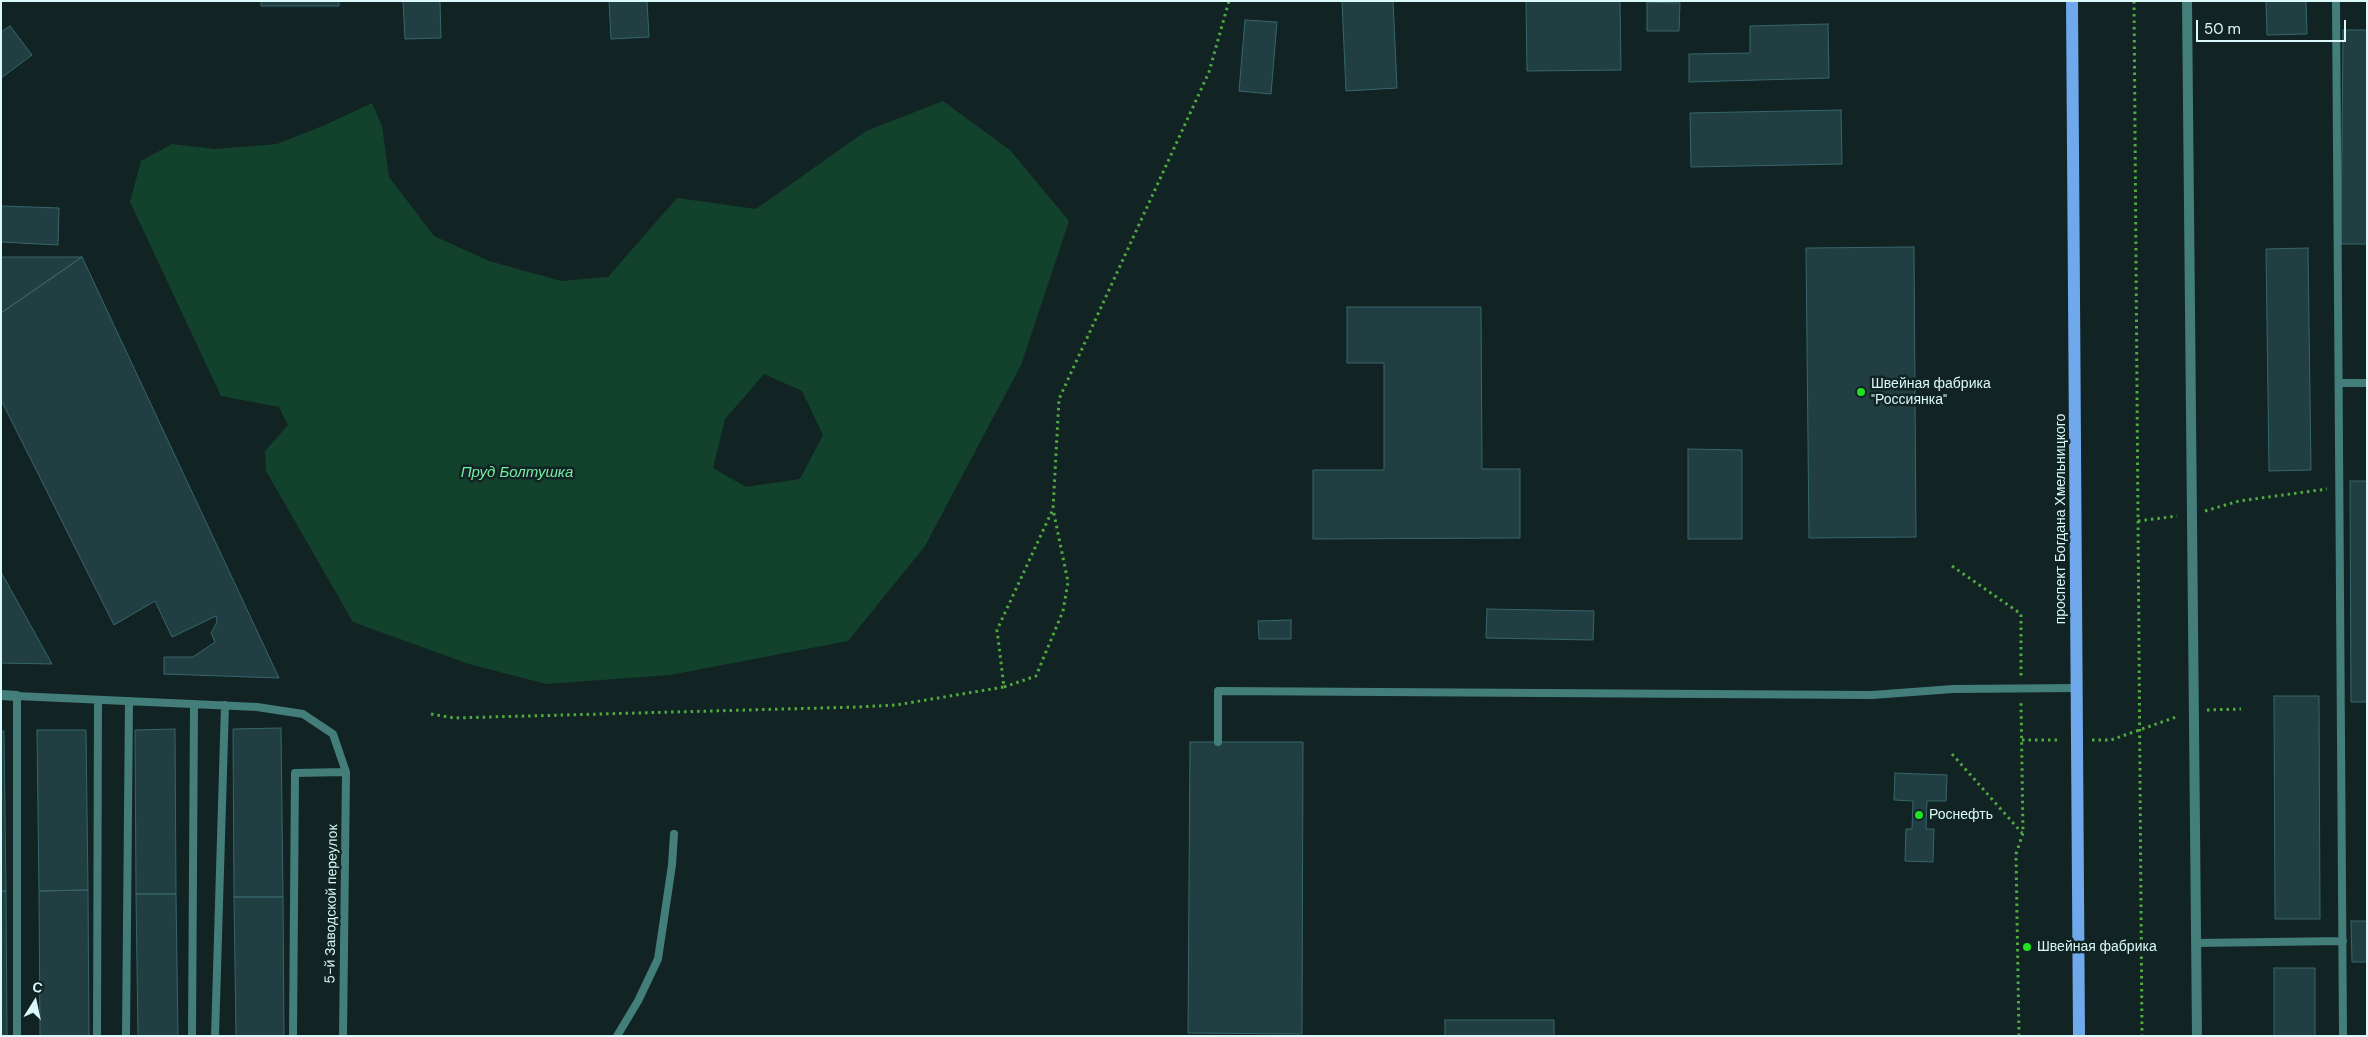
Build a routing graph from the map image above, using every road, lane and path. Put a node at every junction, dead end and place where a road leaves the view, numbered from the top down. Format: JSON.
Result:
{"nodes":[{"id":1,"x":1229,"y":1,"type":"edge"},
{"id":2,"x":2072,"y":1,"type":"edge"},
{"id":3,"x":2134,"y":1,"type":"edge"},
{"id":4,"x":2187,"y":1,"type":"edge"},
{"id":5,"x":2336,"y":1,"type":"edge"},
{"id":6,"x":2340,"y":383,"type":"junction"},
{"id":7,"x":2367,"y":383,"type":"edge"},
{"id":8,"x":2340,"y":487,"type":"junction"},
{"id":9,"x":2239,"y":501,"type":"dead end"},
{"id":10,"x":1052,"y":509,"type":"junction"},
{"id":11,"x":1952,"y":566,"type":"dead end"},
{"id":12,"x":1004,"y":687,"type":"junction"},
{"id":13,"x":2021,"y":688,"type":"junction"},
{"id":14,"x":2077,"y":688,"type":"junction"},
{"id":15,"x":1,"y":695,"type":"edge"},
{"id":16,"x":17,"y":696,"type":"junction"},
{"id":17,"x":98,"y":700,"type":"junction"},
{"id":18,"x":129,"y":701,"type":"junction"},
{"id":19,"x":194,"y":704,"type":"junction"},
{"id":20,"x":225,"y":705,"type":"junction"},
{"id":21,"x":2241,"y":709,"type":"dead end"},
{"id":22,"x":2194,"y":711,"type":"junction"},
{"id":23,"x":431,"y":714,"type":"dead end"},
{"id":24,"x":2140,"y":730,"type":"junction"},
{"id":25,"x":2022,"y":740,"type":"junction"},
{"id":26,"x":2077,"y":740,"type":"junction"},
{"id":27,"x":1218,"y":742,"type":"dead end"},
{"id":28,"x":1952,"y":754,"type":"dead end"},
{"id":29,"x":346,"y":772,"type":"junction"},
{"id":30,"x":2023,"y":833,"type":"junction"},
{"id":31,"x":674,"y":834,"type":"dead end"},
{"id":32,"x":2343,"y":941,"type":"junction"},
{"id":33,"x":2196,"y":943,"type":"junction"},
{"id":34,"x":17,"y":1036,"type":"edge"},
{"id":35,"x":98,"y":1036,"type":"edge"},
{"id":36,"x":126,"y":1036,"type":"edge"},
{"id":37,"x":192,"y":1036,"type":"edge"},
{"id":38,"x":215,"y":1036,"type":"edge"},
{"id":39,"x":293,"y":1036,"type":"edge"},
{"id":40,"x":343,"y":1036,"type":"edge"},
{"id":41,"x":617,"y":1036,"type":"edge"},
{"id":42,"x":2019,"y":1036,"type":"edge"},
{"id":43,"x":2079,"y":1036,"type":"edge"},
{"id":44,"x":2142,"y":1036,"type":"edge"},
{"id":45,"x":2197,"y":1036,"type":"edge"},
{"id":46,"x":2343,"y":1036,"type":"edge"}],
"edges":[{"from":1,"to":10,"type":"path"},
{"from":2,"to":14,"type":"main road","name":"проспект Богдана Хмельницкого"},
{"from":3,"to":24,"type":"path"},
{"from":4,"to":22,"type":"street"},
{"from":5,"to":6,"type":"lane"},
{"from":6,"to":7,"type":"lane"},
{"from":6,"to":8,"type":"lane"},
{"from":8,"to":9,"type":"path"},
{"from":8,"to":32,"type":"lane"},
{"from":10,"to":12,"type":"path"},
{"from":10,"to":12,"type":"path"},
{"from":11,"to":13,"type":"path"},
{"from":12,"to":23,"type":"path"},
{"from":13,"to":14,"type":"lane"},
{"from":13,"to":25,"type":"path"},
{"from":13,"to":27,"type":"lane"},
{"from":14,"to":26,"type":"main road","name":"проспект Богдана Хмельницкого"},
{"from":15,"to":16,"type":"street"},
{"from":16,"to":17,"type":"lane","name":"5-й Заводской переулок"},
{"from":16,"to":34,"type":"lane"},
{"from":17,"to":18,"type":"lane","name":"5-й Заводской переулок"},
{"from":17,"to":35,"type":"lane"},
{"from":18,"to":19,"type":"lane","name":"5-й Заводской переулок"},
{"from":18,"to":36,"type":"lane"},
{"from":19,"to":20,"type":"lane","name":"5-й Заводской переулок"},
{"from":19,"to":37,"type":"lane"},
{"from":20,"to":29,"type":"lane","name":"5-й Заводской переулок"},
{"from":20,"to":38,"type":"lane"},
{"from":21,"to":22,"type":"path"},
{"from":22,"to":24,"type":"path"},
{"from":22,"to":33,"type":"street"},
{"from":24,"to":26,"type":"path"},
{"from":24,"to":44,"type":"path"},
{"from":25,"to":26,"type":"path"},
{"from":25,"to":30,"type":"path"},
{"from":26,"to":43,"type":"main road","name":"проспект Богдана Хмельницкого"},
{"from":28,"to":30,"type":"path"},
{"from":29,"to":39,"type":"lane"},
{"from":29,"to":40,"type":"lane","name":"5-й Заводской переулок"},
{"from":30,"to":42,"type":"path"},
{"from":31,"to":41,"type":"lane"},
{"from":32,"to":33,"type":"lane"},
{"from":32,"to":46,"type":"lane"},
{"from":33,"to":45,"type":"street"}]}
